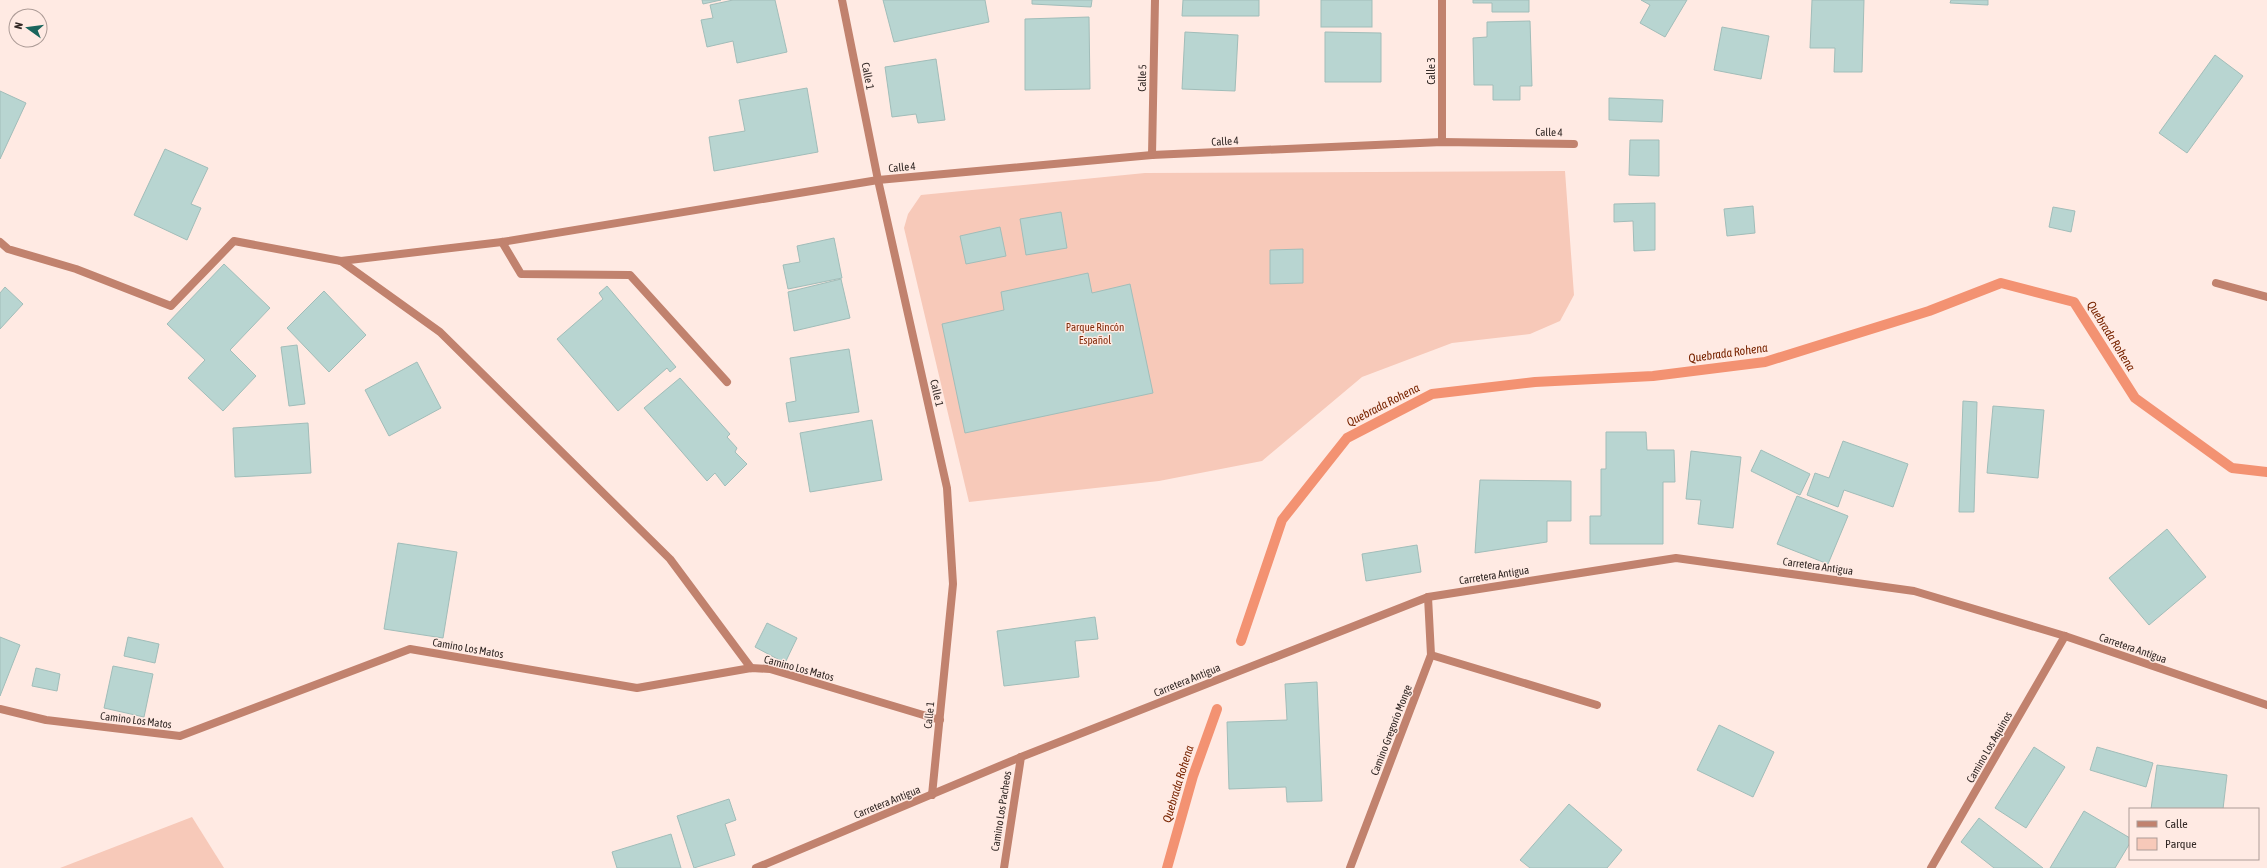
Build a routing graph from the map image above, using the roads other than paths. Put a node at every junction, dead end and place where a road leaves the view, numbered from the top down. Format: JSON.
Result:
{"nodes":[{"id":1,"x":842,"y":0,"type":"edge"},
{"id":2,"x":1155,"y":0,"type":"edge"},
{"id":3,"x":1442,"y":0,"type":"edge"},
{"id":4,"x":1442,"y":142,"type":"junction"},
{"id":5,"x":1574,"y":144,"type":"dead end"},
{"id":6,"x":1152,"y":156,"type":"junction"},
{"id":7,"x":878,"y":180,"type":"junction"},
{"id":8,"x":0,"y":242,"type":"edge"},
{"id":9,"x":502,"y":242,"type":"junction"},
{"id":10,"x":341,"y":261,"type":"junction"},
{"id":11,"x":2216,"y":283,"type":"dead end"},
{"id":12,"x":2267,"y":296,"type":"edge"},
{"id":13,"x":727,"y":382,"type":"dead end"},
{"id":14,"x":1428,"y":597,"type":"junction"},
{"id":15,"x":2065,"y":636,"type":"junction"},
{"id":16,"x":1431,"y":655,"type":"junction"},
{"id":17,"x":752,"y":668,"type":"junction"},
{"id":18,"x":1597,"y":705,"type":"dead end"},
{"id":19,"x":2267,"y":705,"type":"edge"},
{"id":20,"x":0,"y":709,"type":"edge"},
{"id":21,"x":940,"y":720,"type":"junction"},
{"id":22,"x":1021,"y":758,"type":"junction"},
{"id":23,"x":932,"y":795,"type":"junction"},
{"id":24,"x":756,"y":868,"type":"edge"},
{"id":25,"x":1004,"y":868,"type":"edge"},
{"id":26,"x":1350,"y":868,"type":"edge"},
{"id":27,"x":1931,"y":868,"type":"edge"}],
"edges":[{"from":1,"to":7,"type":"street","name":"Calle 1"},
{"from":2,"to":6,"type":"street","name":"Calle 5"},
{"from":3,"to":4,"type":"street","name":"Calle 3"},
{"from":4,"to":5,"type":"street","name":"Calle 4"},
{"from":4,"to":6,"type":"street","name":"Calle 4"},
{"from":6,"to":7,"type":"street","name":"Calle 4"},
{"from":7,"to":9,"type":"street","name":"Calle 4"},
{"from":7,"to":21,"type":"street","name":"Calle 1"},
{"from":8,"to":10,"type":"street"},
{"from":9,"to":10,"type":"street","name":"Calle 4"},
{"from":9,"to":13,"type":"street"},
{"from":10,"to":17,"type":"street"},
{"from":11,"to":12,"type":"street"},
{"from":14,"to":15,"type":"street","name":"Carretera Antigua"},
{"from":14,"to":16,"type":"street","name":"Camino Gregorio Monge"},
{"from":14,"to":22,"type":"street","name":"Carretera Antigua"},
{"from":15,"to":19,"type":"street","name":"Carretera Antigua"},
{"from":15,"to":27,"type":"street","name":"Camino Los Aquinos"},
{"from":16,"to":18,"type":"street"},
{"from":16,"to":26,"type":"street","name":"Camino Gregorio Monge"},
{"from":17,"to":20,"type":"street","name":"Camino Los Matos"},
{"from":17,"to":21,"type":"street","name":"Camino Los Matos"},
{"from":21,"to":23,"type":"street","name":"Calle 1"},
{"from":22,"to":23,"type":"street","name":"Carretera Antigua"},
{"from":22,"to":25,"type":"street","name":"Camino Los Pacheos"},
{"from":23,"to":24,"type":"street","name":"Carretera Antigua"}]}
